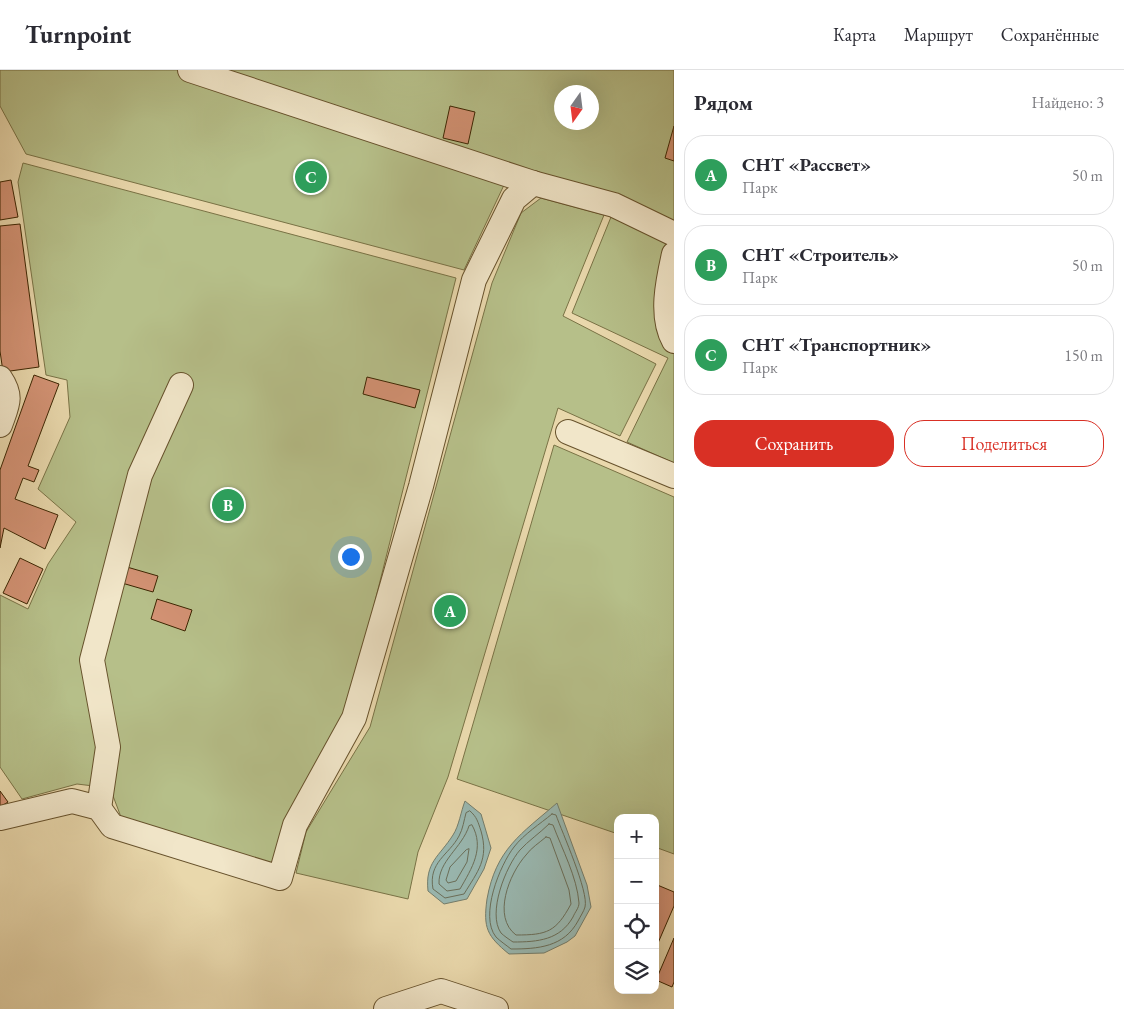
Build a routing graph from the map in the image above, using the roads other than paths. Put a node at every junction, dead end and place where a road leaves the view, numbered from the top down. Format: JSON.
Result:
{"nodes":[{"id":1,"x":190,"y":70,"type":"edge"},
{"id":2,"x":533,"y":183,"type":"junction"},
{"id":3,"x":674,"y":234,"type":"edge"},
{"id":4,"x":674,"y":254,"type":"edge"},
{"id":5,"x":674,"y":341,"type":"edge"},
{"id":6,"x":0,"y":378,"type":"edge"},
{"id":7,"x":181,"y":385,"type":"dead end"},
{"id":8,"x":0,"y":425,"type":"edge"},
{"id":9,"x":568,"y":432,"type":"dead end"},
{"id":10,"x":674,"y":476,"type":"edge"},
{"id":11,"x":98,"y":808,"type":"junction"},
{"id":12,"x":0,"y":818,"type":"edge"},
{"id":13,"x":386,"y":1009,"type":"edge"},
{"id":14,"x":496,"y":1009,"type":"edge"}],
"edges":[{"from":1,"to":2,"type":"street"},
{"from":2,"to":3,"type":"street"},
{"from":2,"to":11,"type":"street"},
{"from":4,"to":5,"type":"street"},
{"from":6,"to":8,"type":"street"},
{"from":7,"to":11,"type":"street"},
{"from":9,"to":10,"type":"street"},
{"from":11,"to":12,"type":"street"},
{"from":13,"to":14,"type":"street"}]}
